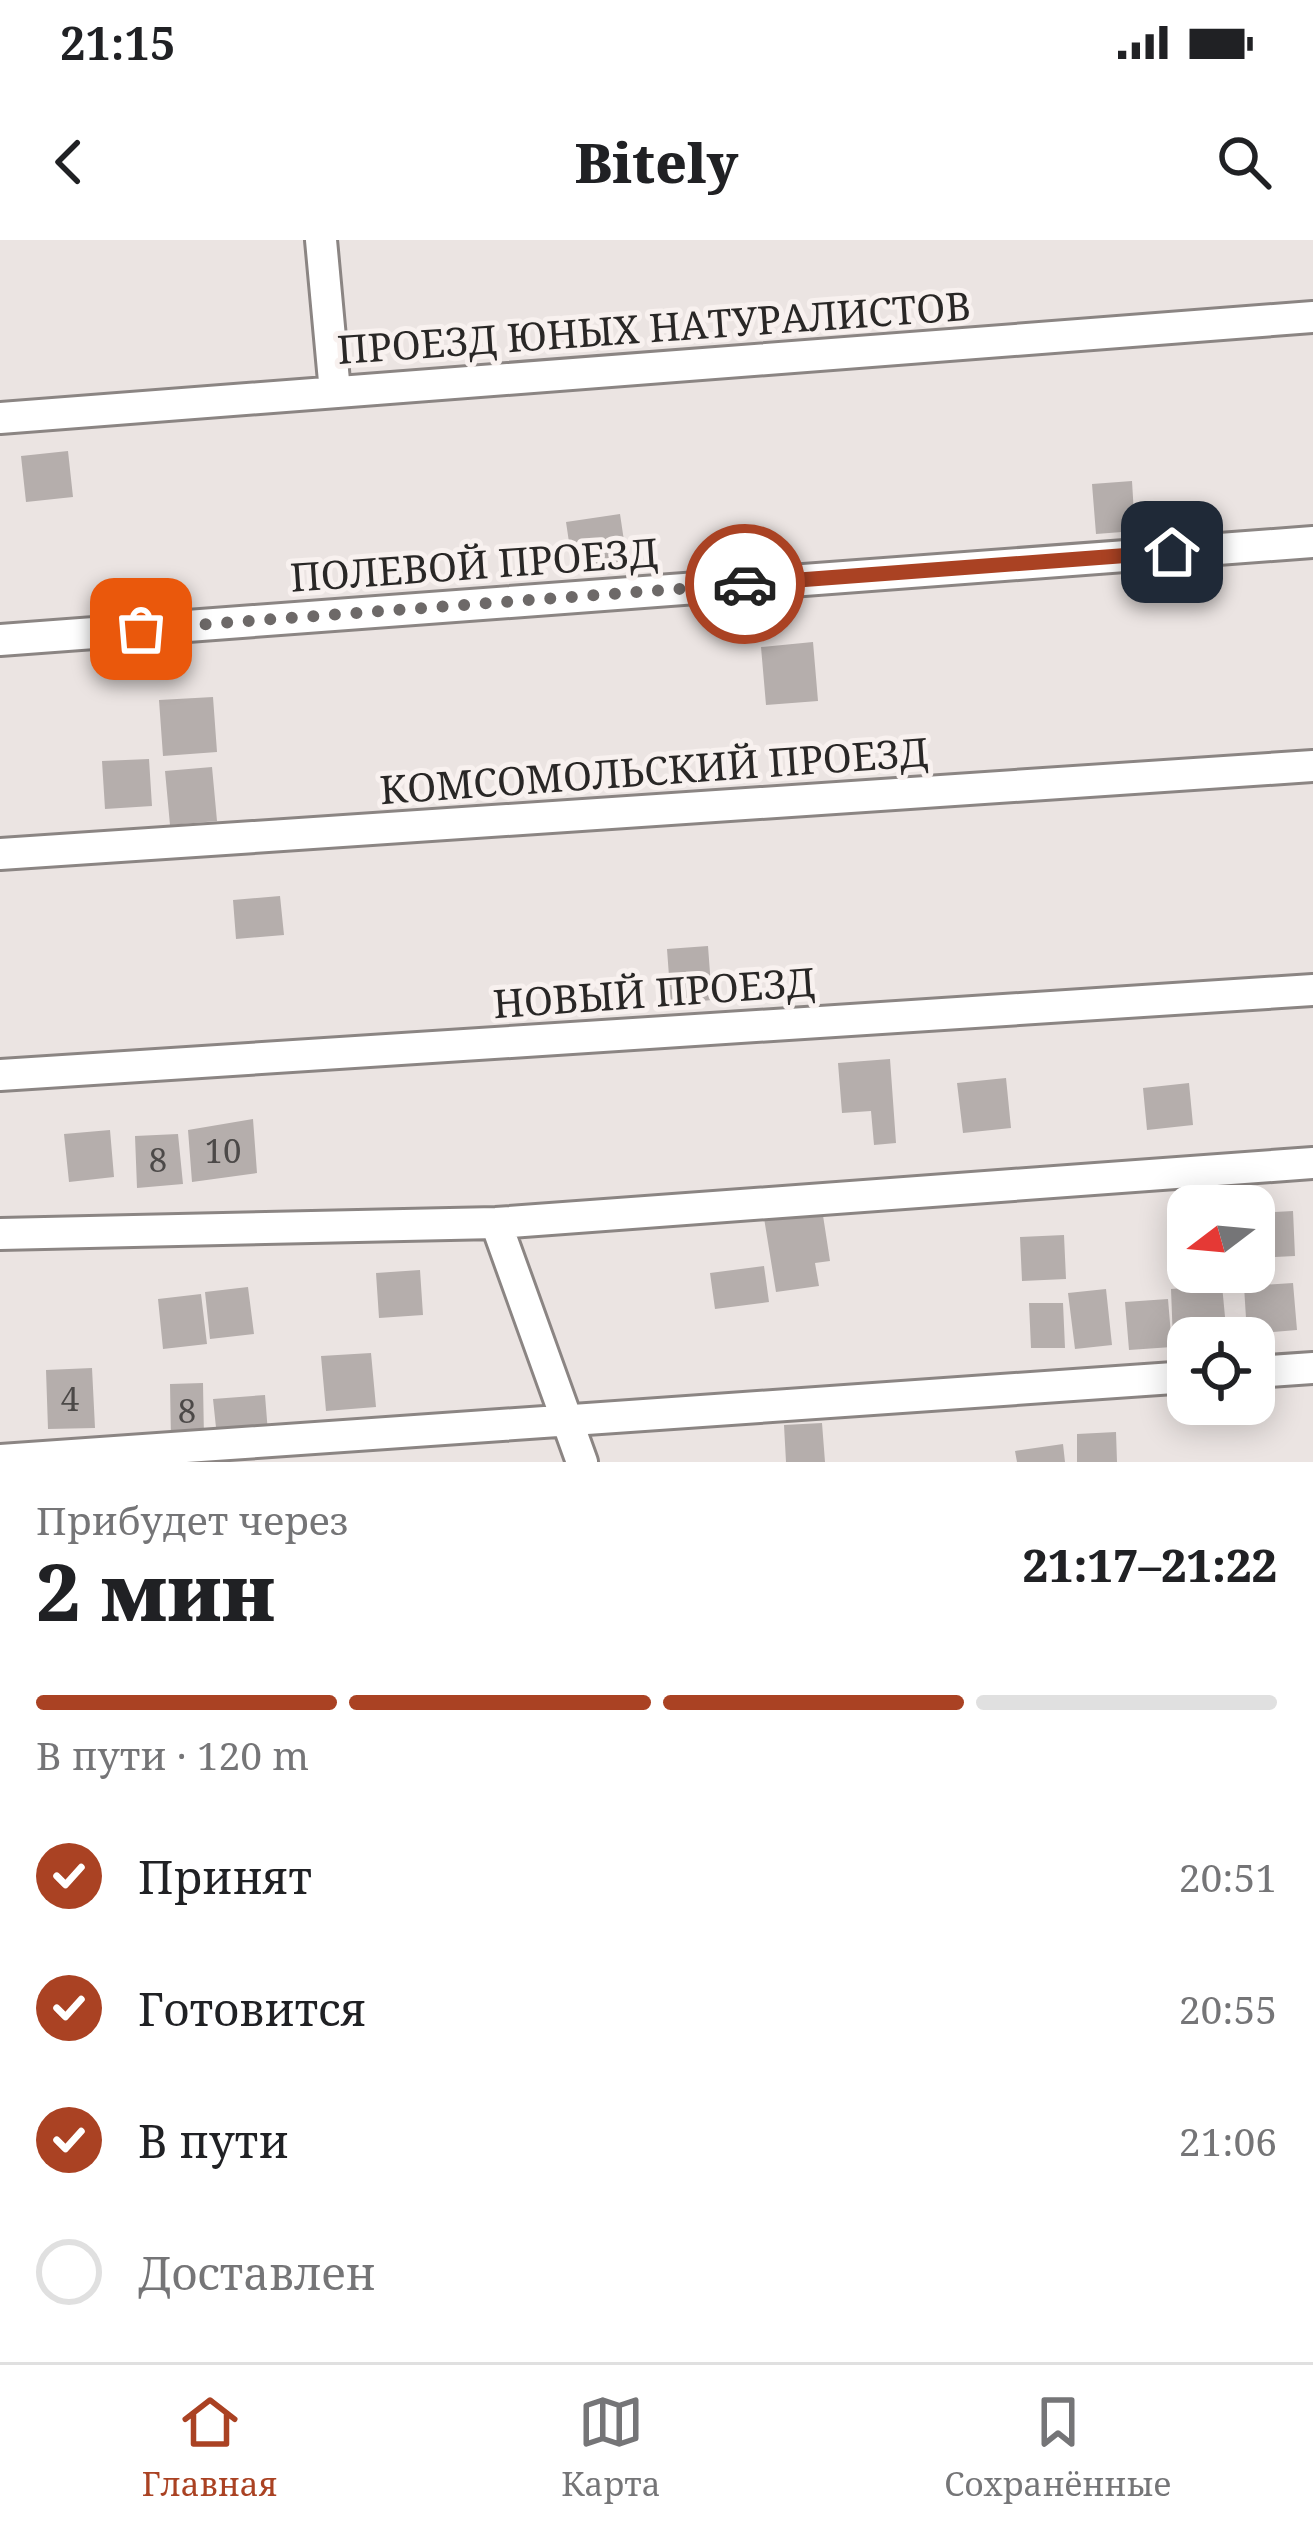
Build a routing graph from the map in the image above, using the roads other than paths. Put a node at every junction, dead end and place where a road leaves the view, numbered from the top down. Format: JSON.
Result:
{"nodes":[{"id":1,"x":322,"y":240,"type":"edge"},
{"id":2,"x":1313,"y":317,"type":"edge"},
{"id":3,"x":335,"y":392,"type":"junction"},
{"id":4,"x":0,"y":418,"type":"edge"},
{"id":5,"x":1313,"y":542,"type":"edge"},
{"id":6,"x":0,"y":640,"type":"edge"},
{"id":7,"x":1313,"y":766,"type":"edge"},
{"id":8,"x":0,"y":854,"type":"edge"},
{"id":9,"x":1313,"y":990,"type":"edge"},
{"id":10,"x":0,"y":1075,"type":"edge"},
{"id":11,"x":1313,"y":1163,"type":"edge"},
{"id":12,"x":496,"y":1223,"type":"junction"},
{"id":13,"x":0,"y":1234,"type":"edge"},
{"id":14,"x":1313,"y":1368,"type":"edge"},
{"id":15,"x":1275,"y":1371,"type":"edge"},
{"id":16,"x":1167,"y":1378,"type":"edge"},
{"id":17,"x":568,"y":1420,"type":"junction"},
{"id":18,"x":0,"y":1460,"type":"edge"},
{"id":19,"x":582,"y":1462,"type":"edge"}],
"edges":[{"from":1,"to":3,"type":"street"},
{"from":2,"to":3,"type":"street","name":"ПРОЕЗД ЮНЫХ НАТУРАЛИСТОВ"},
{"from":3,"to":4,"type":"street","name":"ПРОЕЗД ЮНЫХ НАТУРАЛИСТОВ"},
{"from":5,"to":6,"type":"street","name":"ПОЛЕВОЙ ПРОЕЗД"},
{"from":7,"to":8,"type":"street","name":"КОМСОМОЛЬСКИЙ ПРОЕЗД"},
{"from":9,"to":10,"type":"street","name":"НОВЫЙ ПРОЕЗД"},
{"from":11,"to":12,"type":"street"},
{"from":12,"to":13,"type":"street"},
{"from":12,"to":17,"type":"street"},
{"from":14,"to":15,"type":"street"},
{"from":16,"to":17,"type":"street"},
{"from":17,"to":18,"type":"street"},
{"from":17,"to":19,"type":"street"}]}
